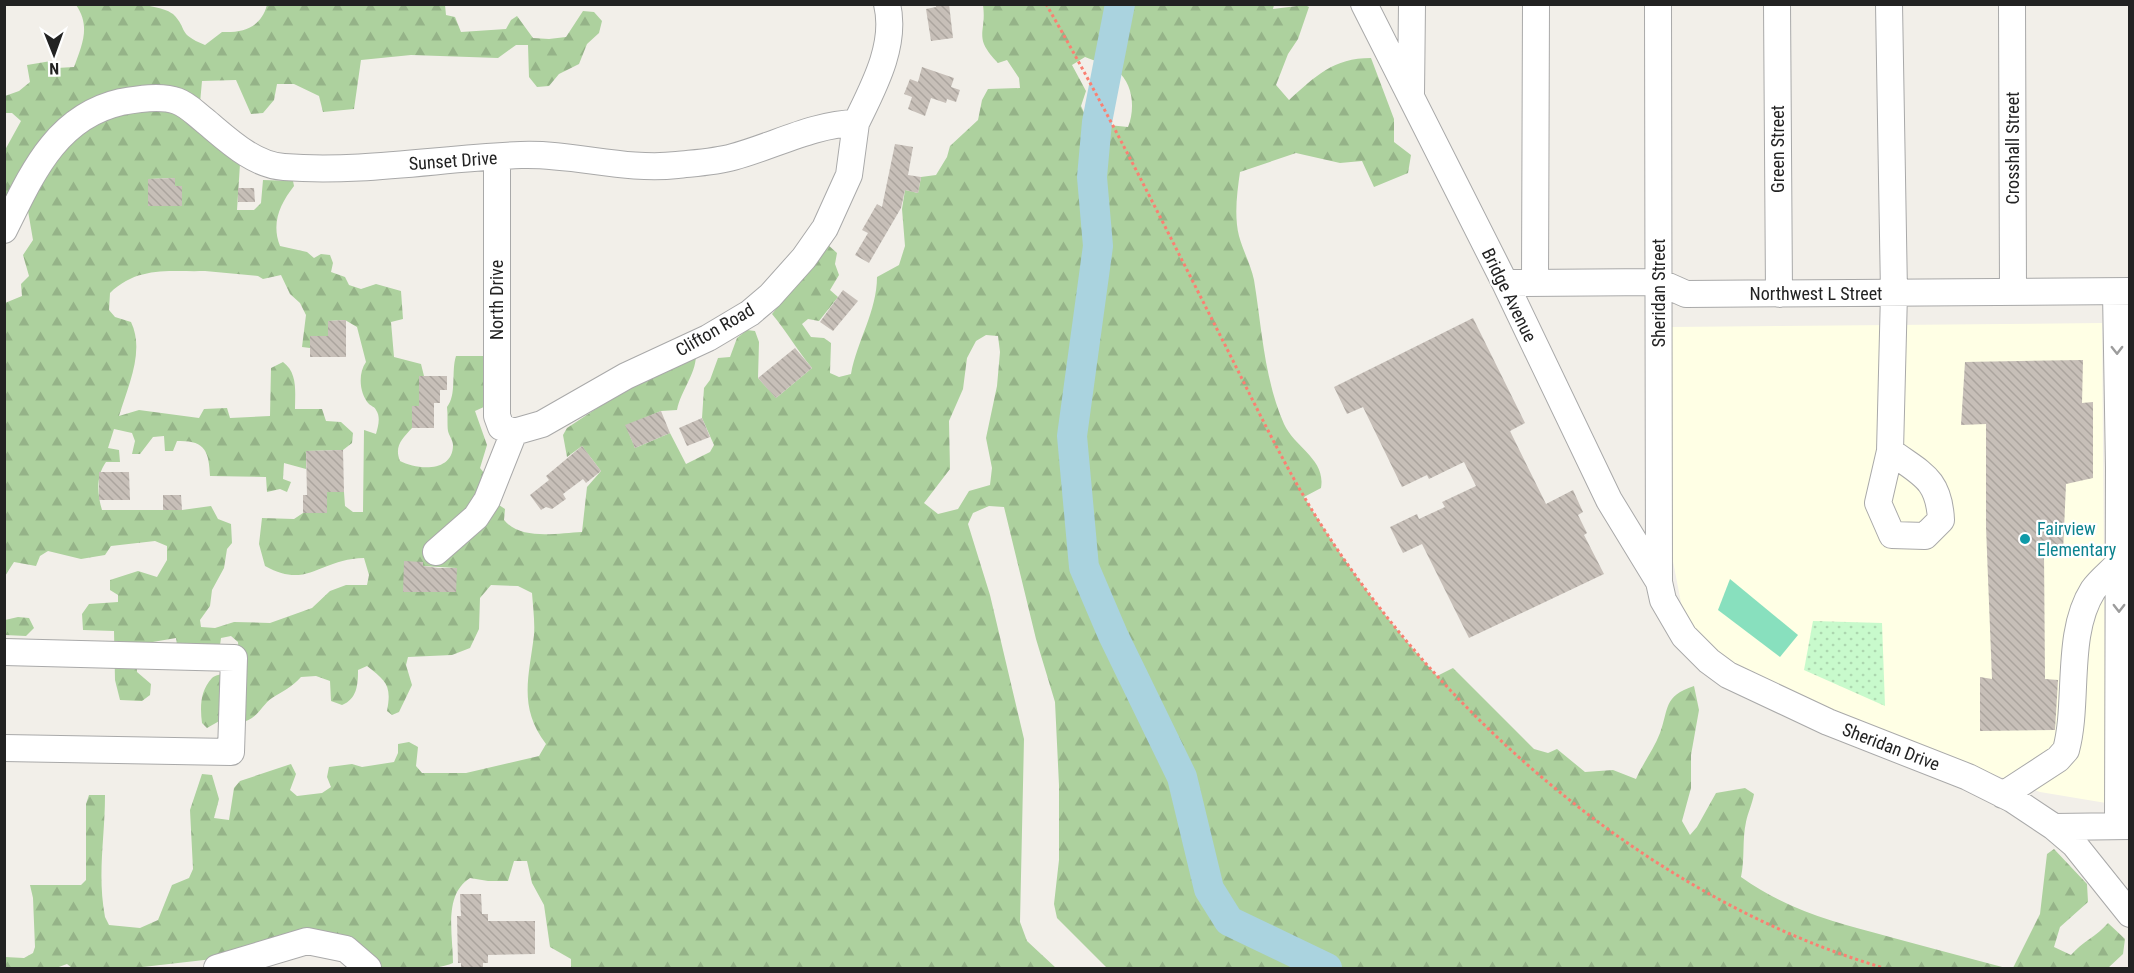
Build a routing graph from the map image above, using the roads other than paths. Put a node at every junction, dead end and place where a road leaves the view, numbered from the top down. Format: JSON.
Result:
{"nodes":[{"id":1,"x":887,"y":4,"type":"edge"},
{"id":2,"x":1364,"y":4,"type":"edge"},
{"id":3,"x":1412,"y":4,"type":"edge"},
{"id":4,"x":1536,"y":4,"type":"edge"},
{"id":5,"x":1658,"y":4,"type":"edge"},
{"id":6,"x":1777,"y":4,"type":"edge"},
{"id":7,"x":1889,"y":4,"type":"edge"},
{"id":8,"x":2012,"y":4,"type":"edge"},
{"id":9,"x":1411,"y":98,"type":"junction"},
{"id":10,"x":856,"y":123,"type":"junction"},
{"id":11,"x":497,"y":158,"type":"junction"},
{"id":12,"x":4,"y":230,"type":"edge"},
{"id":13,"x":1535,"y":282,"type":"junction"},
{"id":14,"x":1659,"y":282,"type":"junction"},
{"id":15,"x":1505,"y":283,"type":"junction"},
{"id":16,"x":2123,"y":291,"type":"edge"},
{"id":17,"x":2013,"y":292,"type":"junction"},
{"id":18,"x":1894,"y":293,"type":"junction"},
{"id":19,"x":1779,"y":294,"type":"junction"},
{"id":20,"x":514,"y":432,"type":"junction"},
{"id":21,"x":1890,"y":451,"type":"dead end"},
{"id":22,"x":436,"y":552,"type":"dead end"},
{"id":23,"x":2119,"y":563,"type":"junction"},
{"id":24,"x":1659,"y":582,"type":"junction"},
{"id":25,"x":4,"y":652,"type":"edge"},
{"id":26,"x":4,"y":748,"type":"edge"},
{"id":27,"x":2004,"y":795,"type":"junction"},
{"id":28,"x":2124,"y":826,"type":"edge"},
{"id":29,"x":2054,"y":827,"type":"junction"},
{"id":30,"x":2130,"y":914,"type":"edge"},
{"id":31,"x":217,"y":969,"type":"edge"},
{"id":32,"x":368,"y":969,"type":"edge"}],
"edges":[{"from":1,"to":10,"type":"street"},
{"from":2,"to":9,"type":"street","name":"Bridge Avenue"},
{"from":3,"to":9,"type":"street"},
{"from":4,"to":13,"type":"street"},
{"from":5,"to":14,"type":"street","name":"Sheridan Street"},
{"from":6,"to":19,"type":"street","name":"Green Street"},
{"from":7,"to":18,"type":"street"},
{"from":8,"to":17,"type":"street","name":"Crosshall Street"},
{"from":9,"to":15,"type":"street","name":"Bridge Avenue"},
{"from":10,"to":11,"type":"street","name":"Sunset Drive"},
{"from":10,"to":20,"type":"street","name":"Clifton Road"},
{"from":11,"to":12,"type":"street","name":"Sunset Drive"},
{"from":11,"to":20,"type":"street","name":"North Drive"},
{"from":13,"to":14,"type":"street","name":"Northwest L Street"},
{"from":13,"to":15,"type":"street","name":"Northwest L Street"},
{"from":14,"to":19,"type":"street","name":"Northwest L Street"},
{"from":14,"to":24,"type":"street","name":"Sheridan Street"},
{"from":15,"to":24,"type":"street","name":"Bridge Avenue"},
{"from":16,"to":17,"type":"street","name":"Northwest L Street"},
{"from":16,"to":23,"type":"street","one_way":true},
{"from":17,"to":18,"type":"street","name":"Northwest L Street"},
{"from":18,"to":19,"type":"street","name":"Northwest L Street"},
{"from":18,"to":21,"type":"street"},
{"from":20,"to":22,"type":"street"},
{"from":23,"to":27,"type":"street"},
{"from":23,"to":28,"type":"street","one_way":true},
{"from":24,"to":27,"type":"street","name":"Sheridan Drive"},
{"from":25,"to":26,"type":"street"},
{"from":27,"to":29,"type":"street","name":"Sheridan Drive"},
{"from":28,"to":29,"type":"street"},
{"from":29,"to":30,"type":"street","name":"Sheridan Drive"},
{"from":31,"to":32,"type":"street"}]}
